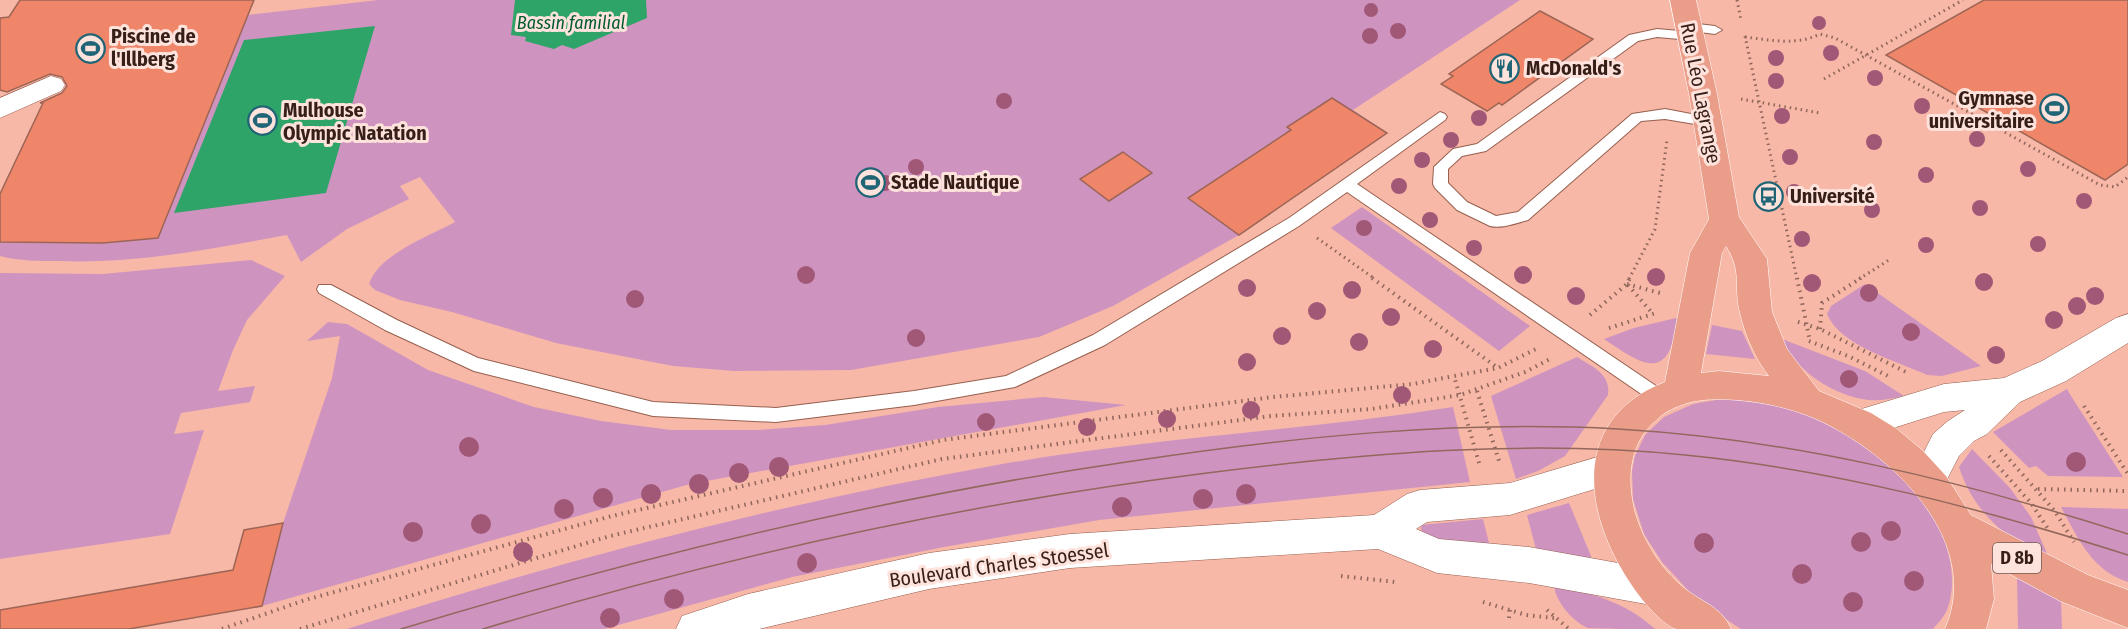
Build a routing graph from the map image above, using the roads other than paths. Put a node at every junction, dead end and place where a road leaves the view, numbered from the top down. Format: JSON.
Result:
{"nodes":[{"id":1,"x":1683,"y":0,"type":"edge"},
{"id":2,"x":1698,"y":31,"type":"junction"},
{"id":3,"x":51,"y":85,"type":"dead end"},
{"id":4,"x":0,"y":109,"type":"edge"},
{"id":5,"x":1440,"y":117,"type":"dead end"},
{"id":6,"x":1707,"y":122,"type":"junction"},
{"id":7,"x":1348,"y":185,"type":"junction"},
{"id":8,"x":1724,"y":219,"type":"junction"},
{"id":9,"x":325,"y":289,"type":"dead end"},
{"id":10,"x":2128,"y":327,"type":"edge"},
{"id":11,"x":2008,"y":392,"type":"junction"},
{"id":12,"x":1670,"y":393,"type":"junction"},
{"id":13,"x":1805,"y":398,"type":"junction"},
{"id":14,"x":1858,"y":424,"type":"junction"},
{"id":15,"x":1611,"y":469,"type":"junction"},
{"id":16,"x":1928,"y":480,"type":"junction"},
{"id":17,"x":1960,"y":528,"type":"junction"},
{"id":18,"x":1380,"y":532,"type":"junction"},
{"id":19,"x":1657,"y":588,"type":"junction"},
{"id":20,"x":2128,"y":609,"type":"edge"},
{"id":21,"x":696,"y":629,"type":"edge"},
{"id":22,"x":1711,"y":629,"type":"edge"},
{"id":23,"x":1965,"y":629,"type":"edge"}],
"edges":[{"from":1,"to":2,"type":"main road","name":"Rue Léo Lagrange"},
{"from":2,"to":6,"type":"main road","name":"Rue Léo Lagrange"},
{"from":2,"to":6,"type":"lane"},
{"from":3,"to":4,"type":"main road"},
{"from":5,"to":7,"type":"lane"},
{"from":6,"to":8,"type":"main road","name":"Rue Léo Lagrange"},
{"from":7,"to":9,"type":"lane"},
{"from":7,"to":12,"type":"lane"},
{"from":8,"to":12,"type":"main road"},
{"from":8,"to":13,"type":"main road"},
{"from":10,"to":11,"type":"main road"},
{"from":11,"to":14,"type":"main road"},
{"from":11,"to":16,"type":"main road"},
{"from":12,"to":13,"type":"main road"},
{"from":12,"to":15,"type":"main road"},
{"from":13,"to":14,"type":"main road"},
{"from":14,"to":16,"type":"main road"},
{"from":15,"to":18,"type":"main road"},
{"from":15,"to":19,"type":"main road"},
{"from":16,"to":17,"type":"main road"},
{"from":17,"to":20,"type":"main road","number":"D 8b"},
{"from":17,"to":23,"type":"main road"},
{"from":18,"to":19,"type":"main road","name":"Boulevard Charles Stoessel"},
{"from":18,"to":21,"type":"main road","name":"Boulevard Charles Stoessel"},
{"from":19,"to":22,"type":"main road"}]}
